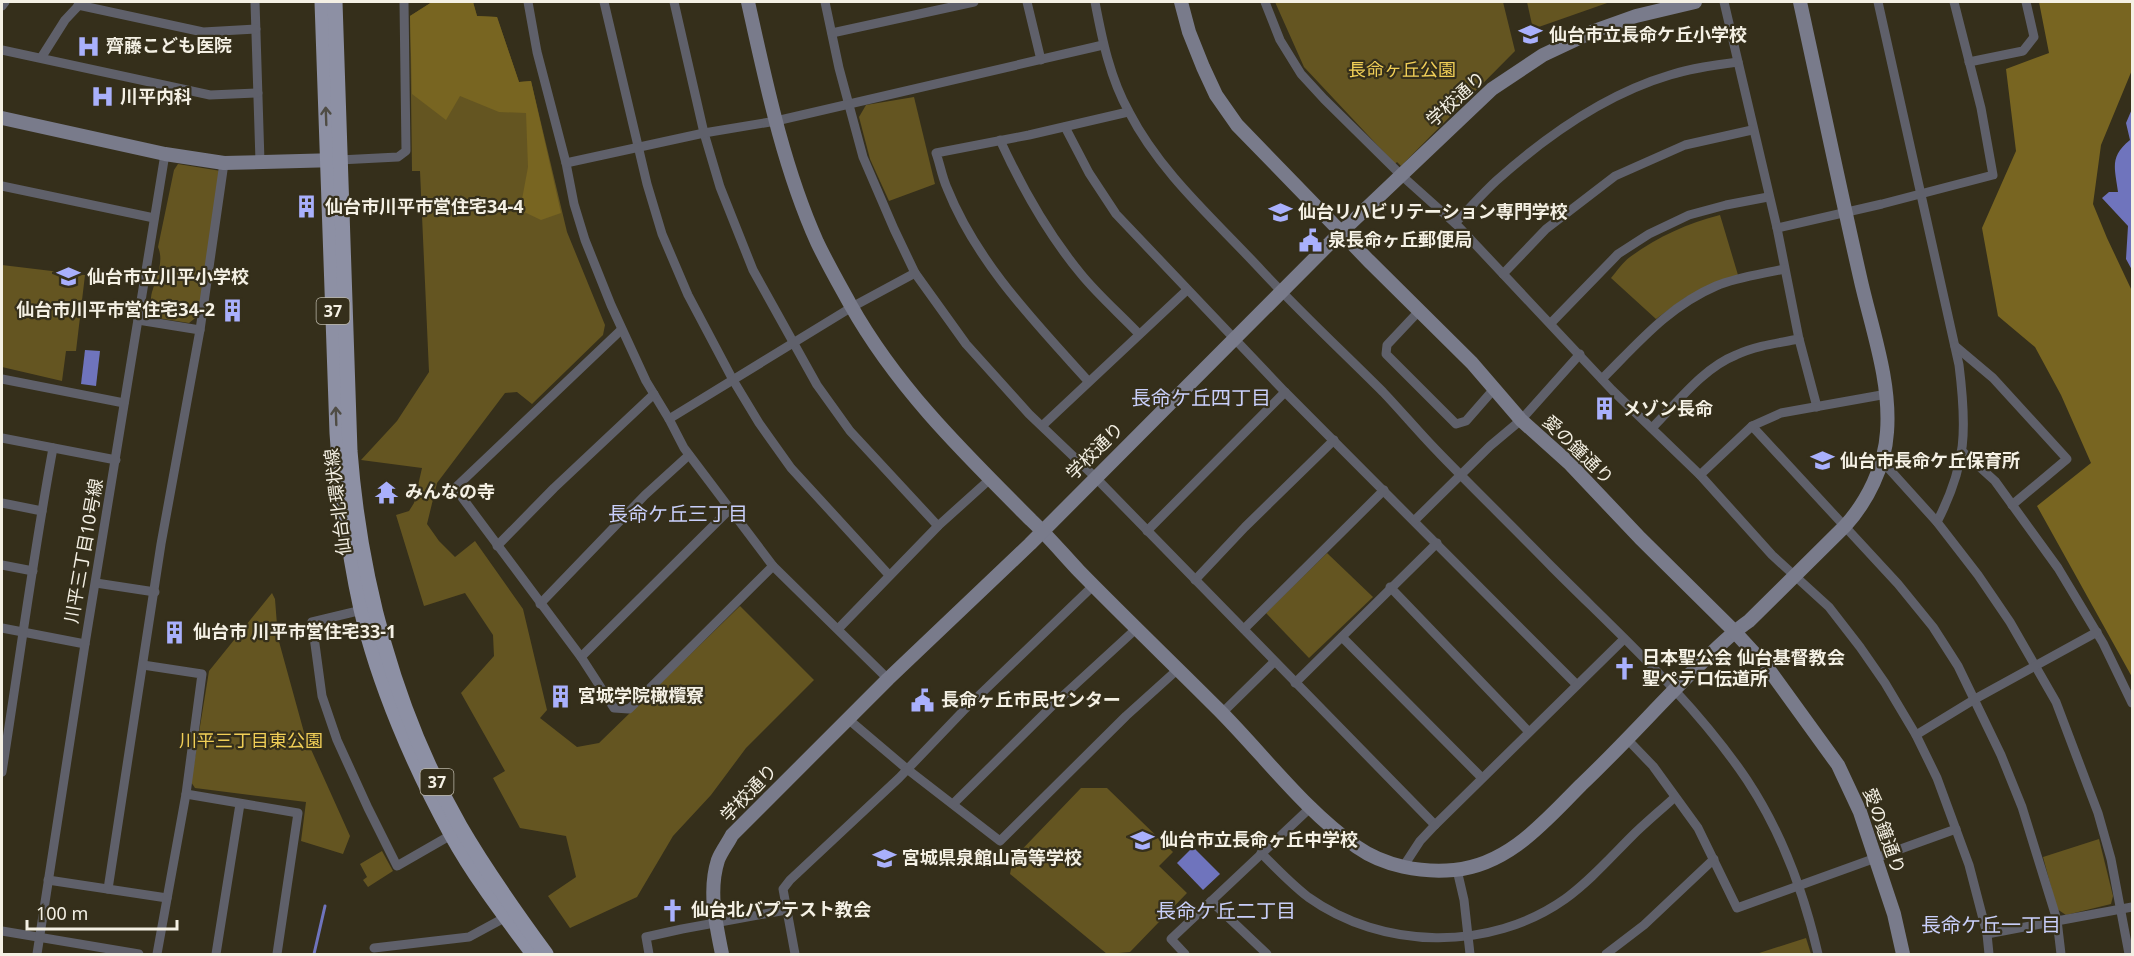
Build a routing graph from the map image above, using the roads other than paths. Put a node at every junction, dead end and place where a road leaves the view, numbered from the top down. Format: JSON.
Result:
{"nodes":[{"id":1,"x":5,"y":2,"type":"edge"},
{"id":2,"x":255,"y":2,"type":"edge"},
{"id":3,"x":322,"y":2,"type":"edge"},
{"id":4,"x":335,"y":2,"type":"edge"},
{"id":5,"x":404,"y":2,"type":"edge"},
{"id":6,"x":528,"y":2,"type":"edge"},
{"id":7,"x":604,"y":2,"type":"edge"},
{"id":8,"x":674,"y":2,"type":"edge"},
{"id":9,"x":748,"y":2,"type":"edge"},
{"id":10,"x":825,"y":2,"type":"edge"},
{"id":11,"x":974,"y":2,"type":"edge"},
{"id":12,"x":1027,"y":2,"type":"edge"},
{"id":13,"x":1095,"y":2,"type":"edge"},
{"id":14,"x":1181,"y":2,"type":"edge"},
{"id":15,"x":1265,"y":2,"type":"edge"},
{"id":16,"x":1695,"y":2,"type":"edge"},
{"id":17,"x":1724,"y":2,"type":"edge"},
{"id":18,"x":1800,"y":2,"type":"edge"},
{"id":19,"x":1878,"y":2,"type":"edge"},
{"id":20,"x":1954,"y":2,"type":"edge"},
{"id":21,"x":2026,"y":2,"type":"edge"},
{"id":22,"x":80,"y":3,"type":"edge"},
{"id":23,"x":2,"y":6,"type":"edge"},
{"id":24,"x":256,"y":29,"type":"junction"},
{"id":25,"x":832,"y":33,"type":"junction"},
{"id":26,"x":1104,"y":45,"type":"junction"},
{"id":27,"x":2,"y":50,"type":"edge"},
{"id":28,"x":41,"y":58,"type":"junction"},
{"id":29,"x":1041,"y":60,"type":"junction"},
{"id":30,"x":1737,"y":62,"type":"junction"},
{"id":31,"x":1969,"y":62,"type":"junction"},
{"id":32,"x":258,"y":93,"type":"junction"},
{"id":33,"x":849,"y":103,"type":"junction"},
{"id":34,"x":1128,"y":112,"type":"junction"},
{"id":35,"x":2,"y":118,"type":"edge"},
{"id":36,"x":776,"y":121,"type":"junction"},
{"id":37,"x":1065,"y":127,"type":"junction"},
{"id":38,"x":1752,"y":130,"type":"junction"},
{"id":39,"x":705,"y":133,"type":"junction"},
{"id":40,"x":1000,"y":140,"type":"junction"},
{"id":41,"x":638,"y":148,"type":"junction"},
{"id":42,"x":165,"y":154,"type":"junction"},
{"id":43,"x":334,"y":160,"type":"junction"},
{"id":44,"x":260,"y":162,"type":"junction"},
{"id":45,"x":224,"y":163,"type":"junction"},
{"id":46,"x":566,"y":163,"type":"junction"},
{"id":47,"x":1401,"y":175,"type":"junction"},
{"id":48,"x":2,"y":186,"type":"edge"},
{"id":49,"x":1920,"y":195,"type":"junction"},
{"id":50,"x":1768,"y":197,"type":"junction"},
{"id":51,"x":1845,"y":212,"type":"junction"},
{"id":52,"x":154,"y":218,"type":"junction"},
{"id":53,"x":1455,"y":224,"type":"junction"},
{"id":54,"x":1777,"y":228,"type":"junction"},
{"id":55,"x":1341,"y":232,"type":"junction"},
{"id":56,"x":1784,"y":269,"type":"junction"},
{"id":57,"x":915,"y":273,"type":"junction"},
{"id":58,"x":1503,"y":274,"type":"junction"},
{"id":59,"x":1187,"y":290,"type":"junction"},
{"id":60,"x":1281,"y":292,"type":"junction"},
{"id":61,"x":852,"y":307,"type":"junction"},
{"id":62,"x":1419,"y":311,"type":"junction"},
{"id":63,"x":138,"y":320,"type":"junction"},
{"id":64,"x":1551,"y":323,"type":"junction"},
{"id":65,"x":200,"y":330,"type":"junction"},
{"id":66,"x":621,"y":330,"type":"junction"},
{"id":67,"x":1139,"y":334,"type":"junction"},
{"id":68,"x":1234,"y":338,"type":"junction"},
{"id":69,"x":1799,"y":339,"type":"junction"},
{"id":70,"x":794,"y":343,"type":"junction"},
{"id":71,"x":1955,"y":346,"type":"junction"},
{"id":72,"x":1580,"y":354,"type":"junction"},
{"id":73,"x":2,"y":379,"type":"edge"},
{"id":74,"x":1602,"y":379,"type":"junction"},
{"id":75,"x":733,"y":380,"type":"junction"},
{"id":76,"x":1088,"y":381,"type":"junction"},
{"id":77,"x":1494,"y":389,"type":"junction"},
{"id":78,"x":1285,"y":392,"type":"junction"},
{"id":79,"x":654,"y":394,"type":"junction"},
{"id":80,"x":1887,"y":394,"type":"junction"},
{"id":81,"x":124,"y":403,"type":"junction"},
{"id":82,"x":1817,"y":406,"type":"junction"},
{"id":83,"x":669,"y":419,"type":"junction"},
{"id":84,"x":1521,"y":420,"type":"junction"},
{"id":85,"x":1042,"y":426,"type":"junction"},
{"id":86,"x":1752,"y":426,"type":"junction"},
{"id":87,"x":1652,"y":428,"type":"junction"},
{"id":88,"x":2,"y":438,"type":"edge"},
{"id":89,"x":1334,"y":440,"type":"junction"},
{"id":90,"x":53,"y":448,"type":"junction"},
{"id":91,"x":1963,"y":452,"type":"junction"},
{"id":92,"x":689,"y":455,"type":"junction"},
{"id":93,"x":116,"y":460,"type":"junction"},
{"id":94,"x":1881,"y":460,"type":"junction"},
{"id":95,"x":1461,"y":475,"type":"junction"},
{"id":96,"x":1700,"y":476,"type":"junction"},
{"id":97,"x":1095,"y":477,"type":"junction"},
{"id":98,"x":989,"y":480,"type":"junction"},
{"id":99,"x":1384,"y":490,"type":"junction"},
{"id":100,"x":2,"y":503,"type":"edge"},
{"id":101,"x":2012,"y":505,"type":"junction"},
{"id":102,"x":730,"y":509,"type":"junction"},
{"id":103,"x":42,"y":511,"type":"junction"},
{"id":104,"x":1415,"y":520,"type":"junction"},
{"id":105,"x":1937,"y":522,"type":"junction"},
{"id":106,"x":938,"y":526,"type":"junction"},
{"id":107,"x":1845,"y":526,"type":"junction"},
{"id":108,"x":1042,"y":531,"type":"junction"},
{"id":109,"x":1146,"y":531,"type":"junction"},
{"id":110,"x":1437,"y":543,"type":"junction"},
{"id":111,"x":497,"y":546,"type":"junction"},
{"id":112,"x":2,"y":565,"type":"edge"},
{"id":113,"x":773,"y":566,"type":"junction"},
{"id":114,"x":33,"y":571,"type":"junction"},
{"id":115,"x":889,"y":575,"type":"junction"},
{"id":116,"x":1793,"y":576,"type":"junction"},
{"id":117,"x":1195,"y":580,"type":"junction"},
{"id":118,"x":96,"y":583,"type":"junction"},
{"id":119,"x":1094,"y":585,"type":"junction"},
{"id":120,"x":1390,"y":587,"type":"junction"},
{"id":121,"x":155,"y":592,"type":"junction"},
{"id":122,"x":540,"y":604,"type":"junction"},
{"id":123,"x":362,"y":610,"type":"junction"},
{"id":124,"x":2,"y":628,"type":"edge"},
{"id":125,"x":839,"y":628,"type":"junction"},
{"id":126,"x":1137,"y":628,"type":"junction"},
{"id":127,"x":1244,"y":629,"type":"junction"},
{"id":128,"x":1734,"y":631,"type":"junction"},
{"id":129,"x":2097,"y":632,"type":"junction"},
{"id":130,"x":25,"y":633,"type":"junction"},
{"id":131,"x":1342,"y":636,"type":"junction"},
{"id":132,"x":1624,"y":639,"type":"junction"},
{"id":133,"x":85,"y":644,"type":"junction"},
{"id":134,"x":581,"y":657,"type":"junction"},
{"id":135,"x":1274,"y":662,"type":"junction"},
{"id":136,"x":143,"y":665,"type":"junction"},
{"id":137,"x":2036,"y":665,"type":"junction"},
{"id":138,"x":1177,"y":670,"type":"junction"},
{"id":139,"x":888,"y":679,"type":"junction"},
{"id":140,"x":1295,"y":683,"type":"junction"},
{"id":141,"x":1578,"y":685,"type":"junction"},
{"id":142,"x":1674,"y":690,"type":"junction"},
{"id":143,"x":1975,"y":699,"type":"junction"},
{"id":144,"x":2133,"y":703,"type":"edge"},
{"id":145,"x":1222,"y":713,"type":"junction"},
{"id":146,"x":848,"y":719,"type":"junction"},
{"id":147,"x":1529,"y":732,"type":"junction"},
{"id":148,"x":1916,"y":735,"type":"junction"},
{"id":149,"x":1628,"y":740,"type":"junction"},
{"id":150,"x":907,"y":769,"type":"junction"},
{"id":151,"x":2,"y":772,"type":"edge"},
{"id":152,"x":1482,"y":778,"type":"junction"},
{"id":153,"x":186,"y":794,"type":"junction"},
{"id":154,"x":1675,"y":797,"type":"junction"},
{"id":155,"x":240,"y":804,"type":"junction"},
{"id":156,"x":953,"y":804,"type":"junction"},
{"id":157,"x":1310,"y":808,"type":"junction"},
{"id":158,"x":1435,"y":825,"type":"junction"},
{"id":159,"x":1956,"y":829,"type":"junction"},
{"id":160,"x":451,"y":834,"type":"junction"},
{"id":161,"x":1261,"y":853,"type":"junction"},
{"id":162,"x":1714,"y":859,"type":"junction"},
{"id":163,"x":1877,"y":859,"type":"junction"},
{"id":164,"x":1403,"y":867,"type":"junction"},
{"id":165,"x":1457,"y":870,"type":"junction"},
{"id":166,"x":48,"y":880,"type":"junction"},
{"id":167,"x":1798,"y":886,"type":"junction"},
{"id":168,"x":108,"y":889,"type":"junction"},
{"id":169,"x":167,"y":898,"type":"junction"},
{"id":170,"x":1211,"y":901,"type":"junction"},
{"id":171,"x":2133,"y":907,"type":"edge"},
{"id":172,"x":2122,"y":909,"type":"junction"},
{"id":173,"x":786,"y":910,"type":"junction"},
{"id":174,"x":506,"y":917,"type":"junction"},
{"id":175,"x":2057,"y":920,"type":"junction"},
{"id":176,"x":717,"y":923,"type":"junction"},
{"id":177,"x":2,"y":931,"type":"edge"},
{"id":178,"x":1987,"y":934,"type":"junction"},
{"id":179,"x":39,"y":936,"type":"junction"},
{"id":180,"x":1467,"y":936,"type":"junction"},
{"id":181,"x":374,"y":948,"type":"dead end"},
{"id":182,"x":98,"y":951,"type":"edge"},
{"id":183,"x":37,"y":954,"type":"edge"},
{"id":184,"x":139,"y":954,"type":"edge"},
{"id":185,"x":157,"y":954,"type":"edge"},
{"id":186,"x":216,"y":954,"type":"edge"},
{"id":187,"x":277,"y":954,"type":"edge"},
{"id":188,"x":533,"y":954,"type":"edge"},
{"id":189,"x":546,"y":954,"type":"edge"},
{"id":190,"x":649,"y":954,"type":"edge"},
{"id":191,"x":722,"y":954,"type":"edge"},
{"id":192,"x":795,"y":954,"type":"edge"},
{"id":193,"x":1185,"y":954,"type":"edge"},
{"id":194,"x":1267,"y":954,"type":"edge"},
{"id":195,"x":1470,"y":954,"type":"edge"},
{"id":196,"x":1606,"y":954,"type":"edge"},
{"id":197,"x":1818,"y":954,"type":"edge"},
{"id":198,"x":1903,"y":954,"type":"edge"},
{"id":199,"x":1989,"y":954,"type":"edge"},
{"id":200,"x":2061,"y":954,"type":"edge"},
{"id":201,"x":2129,"y":954,"type":"edge"}],
"edges":[{"from":1,"to":23,"type":"street"},
{"from":2,"to":24,"type":"street"},
{"from":43,"to":3,"type":"main road","name":"仙台北環状線","number":"37","one_way":true},
{"from":4,"to":43,"type":"main road","name":"仙台北環状線","number":"37"},
{"from":5,"to":43,"type":"street"},
{"from":6,"to":46,"type":"street"},
{"from":7,"to":41,"type":"street"},
{"from":8,"to":39,"type":"street"},
{"from":9,"to":36,"type":"street"},
{"from":10,"to":25,"type":"street"},
{"from":11,"to":25,"type":"street"},
{"from":12,"to":29,"type":"street"},
{"from":13,"to":26,"type":"street"},
{"from":14,"to":55,"type":"street","name":"愛の鐘通り"},
{"from":15,"to":47,"type":"street"},
{"from":16,"to":47,"type":"street","name":"学校通り"},
{"from":17,"to":30,"type":"street"},
{"from":18,"to":51,"type":"street"},
{"from":19,"to":49,"type":"street"},
{"from":20,"to":31,"type":"street"},
{"from":21,"to":31,"type":"street"},
{"from":22,"to":24,"type":"street"},
{"from":22,"to":28,"type":"street"},
{"from":24,"to":32,"type":"street"},
{"from":25,"to":33,"type":"street"},
{"from":26,"to":29,"type":"street"},
{"from":26,"to":34,"type":"street"},
{"from":27,"to":28,"type":"street"},
{"from":28,"to":32,"type":"street"},
{"from":29,"to":33,"type":"street"},
{"from":30,"to":38,"type":"street"},
{"from":30,"to":53,"type":"street"},
{"from":31,"to":49,"type":"street"},
{"from":32,"to":44,"type":"street"},
{"from":33,"to":36,"type":"street"},
{"from":33,"to":57,"type":"street"},
{"from":34,"to":37,"type":"street"},
{"from":34,"to":60,"type":"street"},
{"from":35,"to":42,"type":"street"},
{"from":36,"to":39,"type":"street"},
{"from":36,"to":61,"type":"street"},
{"from":37,"to":40,"type":"street"},
{"from":37,"to":59,"type":"street"},
{"from":38,"to":50,"type":"street"},
{"from":38,"to":58,"type":"street"},
{"from":39,"to":41,"type":"street"},
{"from":39,"to":70,"type":"street"},
{"from":40,"to":67,"type":"street"},
{"from":40,"to":76,"type":"street"},
{"from":41,"to":46,"type":"street"},
{"from":41,"to":75,"type":"street"},
{"from":42,"to":45,"type":"street"},
{"from":42,"to":52,"type":"street","name":"川平三丁目10号線"},
{"from":43,"to":44,"type":"street"},
{"from":123,"to":43,"type":"main road","name":"仙台北環状線","number":"37","one_way":true},
{"from":43,"to":189,"type":"main road","name":"仙台北環状線","number":"37"},
{"from":44,"to":45,"type":"street"},
{"from":45,"to":65,"type":"street"},
{"from":46,"to":66,"type":"street"},
{"from":47,"to":53,"type":"street"},
{"from":47,"to":55,"type":"street","name":"学校通り"},
{"from":48,"to":52,"type":"street"},
{"from":49,"to":51,"type":"street"},
{"from":49,"to":71,"type":"street"},
{"from":50,"to":54,"type":"street"},
{"from":50,"to":64,"type":"street"},
{"from":51,"to":54,"type":"street"},
{"from":51,"to":80,"type":"street"},
{"from":52,"to":63,"type":"street","name":"川平三丁目10号線"},
{"from":53,"to":58,"type":"street"},
{"from":54,"to":56,"type":"street"},
{"from":55,"to":60,"type":"street","name":"学校通り"},
{"from":55,"to":62,"type":"street","name":"愛の鐘通り"},
{"from":56,"to":69,"type":"street"},
{"from":56,"to":74,"type":"street"},
{"from":57,"to":61,"type":"street"},
{"from":57,"to":85,"type":"street"},
{"from":58,"to":64,"type":"street"},
{"from":59,"to":67,"type":"street"},
{"from":59,"to":68,"type":"street"},
{"from":60,"to":68,"type":"street","name":"学校通り"},
{"from":60,"to":95,"type":"street"},
{"from":61,"to":70,"type":"street"},
{"from":61,"to":98,"type":"street"},
{"from":62,"to":77,"type":"street","name":"愛の鐘通り"},
{"from":62,"to":77,"type":"street"},
{"from":63,"to":65,"type":"street"},
{"from":63,"to":81,"type":"street","name":"川平三丁目10号線"},
{"from":64,"to":72,"type":"street"},
{"from":65,"to":121,"type":"street"},
{"from":66,"to":79,"type":"street"},
{"from":66,"to":111,"type":"street"},
{"from":67,"to":76,"type":"street"},
{"from":68,"to":78,"type":"street"},
{"from":68,"to":97,"type":"street","name":"学校通り"},
{"from":69,"to":82,"type":"street"},
{"from":69,"to":87,"type":"street"},
{"from":70,"to":75,"type":"street"},
{"from":70,"to":106,"type":"street"},
{"from":71,"to":91,"type":"street"},
{"from":71,"to":101,"type":"street"},
{"from":72,"to":74,"type":"street"},
{"from":72,"to":84,"type":"street"},
{"from":73,"to":81,"type":"street"},
{"from":74,"to":87,"type":"street"},
{"from":75,"to":83,"type":"street"},
{"from":75,"to":115,"type":"street"},
{"from":76,"to":85,"type":"street"},
{"from":77,"to":84,"type":"street","name":"愛の鐘通り"},
{"from":78,"to":89,"type":"street"},
{"from":78,"to":109,"type":"street"},
{"from":79,"to":83,"type":"street"},
{"from":79,"to":111,"type":"street"},
{"from":80,"to":82,"type":"street"},
{"from":80,"to":94,"type":"street"},
{"from":81,"to":93,"type":"street","name":"川平三丁目10号線"},
{"from":82,"to":86,"type":"street"},
{"from":83,"to":92,"type":"street"},
{"from":84,"to":95,"type":"street"},
{"from":84,"to":128,"type":"street","name":"愛の鐘通り"},
{"from":85,"to":97,"type":"street"},
{"from":86,"to":96,"type":"street"},
{"from":86,"to":107,"type":"street"},
{"from":87,"to":96,"type":"street"},
{"from":88,"to":90,"type":"street"},
{"from":89,"to":99,"type":"street"},
{"from":89,"to":117,"type":"street"},
{"from":90,"to":93,"type":"street"},
{"from":90,"to":103,"type":"street"},
{"from":91,"to":101,"type":"street"},
{"from":91,"to":105,"type":"street"},
{"from":92,"to":102,"type":"street"},
{"from":92,"to":122,"type":"street"},
{"from":93,"to":118,"type":"street","name":"川平三丁目10号線"},
{"from":94,"to":105,"type":"street"},
{"from":94,"to":107,"type":"street"},
{"from":95,"to":104,"type":"street"},
{"from":95,"to":132,"type":"street"},
{"from":96,"to":116,"type":"street"},
{"from":97,"to":108,"type":"street","name":"学校通り"},
{"from":97,"to":109,"type":"street"},
{"from":98,"to":106,"type":"street"},
{"from":98,"to":108,"type":"street"},
{"from":99,"to":104,"type":"street"},
{"from":99,"to":127,"type":"street"},
{"from":100,"to":103,"type":"street"},
{"from":101,"to":129,"type":"street"},
{"from":102,"to":113,"type":"street"},
{"from":102,"to":134,"type":"street"},
{"from":103,"to":114,"type":"street"},
{"from":104,"to":110,"type":"street"},
{"from":105,"to":137,"type":"street"},
{"from":106,"to":115,"type":"street"},
{"from":107,"to":116,"type":"street"},
{"from":107,"to":143,"type":"street"},
{"from":108,"to":119,"type":"street"},
{"from":108,"to":139,"type":"street","name":"学校通り"},
{"from":109,"to":117,"type":"street"},
{"from":110,"to":120,"type":"street"},
{"from":110,"to":141,"type":"street"},
{"from":111,"to":122,"type":"street"},
{"from":112,"to":114,"type":"street"},
{"from":113,"to":125,"type":"street"},
{"from":113,"to":134,"type":"street"},
{"from":114,"to":130,"type":"street"},
{"from":115,"to":125,"type":"street"},
{"from":116,"to":128,"type":"street"},
{"from":116,"to":148,"type":"street"},
{"from":117,"to":127,"type":"street"},
{"from":118,"to":121,"type":"street"},
{"from":118,"to":133,"type":"street","name":"川平三丁目10号線"},
{"from":119,"to":126,"type":"street"},
{"from":119,"to":150,"type":"street"},
{"from":120,"to":131,"type":"street"},
{"from":120,"to":147,"type":"street"},
{"from":121,"to":136,"type":"street"},
{"from":122,"to":134,"type":"street"},
{"from":123,"to":160,"type":"main road","name":"仙台北環状線","number":"37"},
{"from":123,"to":160,"type":"street"},
{"from":124,"to":130,"type":"street"},
{"from":125,"to":139,"type":"street"},
{"from":126,"to":138,"type":"street"},
{"from":126,"to":156,"type":"street"},
{"from":127,"to":135,"type":"street"},
{"from":128,"to":142,"type":"street"},
{"from":128,"to":163,"type":"street","name":"愛の鐘通り"},
{"from":129,"to":137,"type":"street"},
{"from":129,"to":144,"type":"street"},
{"from":130,"to":133,"type":"street"},
{"from":130,"to":151,"type":"street"},
{"from":131,"to":140,"type":"street"},
{"from":131,"to":152,"type":"street"},
{"from":132,"to":141,"type":"street"},
{"from":132,"to":142,"type":"street"},
{"from":133,"to":166,"type":"street","name":"川平三丁目10号線"},
{"from":135,"to":140,"type":"street"},
{"from":135,"to":145,"type":"street"},
{"from":136,"to":153,"type":"street"},
{"from":136,"to":168,"type":"street"},
{"from":137,"to":143,"type":"street"},
{"from":137,"to":172,"type":"street"},
{"from":138,"to":145,"type":"street"},
{"from":138,"to":156,"type":"street"},
{"from":139,"to":146,"type":"street","name":"学校通り"},
{"from":140,"to":158,"type":"street"},
{"from":141,"to":147,"type":"street"},
{"from":142,"to":149,"type":"street"},
{"from":142,"to":167,"type":"street"},
{"from":143,"to":148,"type":"street"},
{"from":143,"to":175,"type":"street"},
{"from":145,"to":157,"type":"street"},
{"from":146,"to":150,"type":"street"},
{"from":146,"to":176,"type":"street","name":"学校通り"},
{"from":147,"to":152,"type":"street"},
{"from":148,"to":159,"type":"street"},
{"from":149,"to":154,"type":"street"},
{"from":149,"to":165,"type":"street"},
{"from":150,"to":156,"type":"street"},
{"from":150,"to":173,"type":"street"},
{"from":152,"to":158,"type":"street"},
{"from":153,"to":155,"type":"street"},
{"from":153,"to":169,"type":"street"},
{"from":154,"to":162,"type":"street"},
{"from":154,"to":180,"type":"street"},
{"from":155,"to":186,"type":"street"},
{"from":155,"to":187,"type":"street"},
{"from":157,"to":161,"type":"street"},
{"from":157,"to":164,"type":"street"},
{"from":158,"to":164,"type":"street"},
{"from":159,"to":163,"type":"street"},
{"from":159,"to":178,"type":"street"},
{"from":160,"to":174,"type":"main road","name":"仙台北環状線","number":"37"},
{"from":161,"to":170,"type":"street"},
{"from":161,"to":180,"type":"street"},
{"from":162,"to":167,"type":"street"},
{"from":162,"to":196,"type":"street"},
{"from":163,"to":167,"type":"street"},
{"from":163,"to":198,"type":"street","name":"愛の鐘通り"},
{"from":164,"to":165,"type":"street"},
{"from":165,"to":180,"type":"street"},
{"from":166,"to":168,"type":"street"},
{"from":166,"to":179,"type":"street","name":"川平三丁目10号線"},
{"from":167,"to":197,"type":"street"},
{"from":168,"to":169,"type":"street"},
{"from":169,"to":185,"type":"street"},
{"from":170,"to":193,"type":"street"},
{"from":170,"to":194,"type":"street"},
{"from":171,"to":172,"type":"street"},
{"from":172,"to":175,"type":"street"},
{"from":172,"to":201,"type":"street"},
{"from":173,"to":176,"type":"street"},
{"from":173,"to":192,"type":"street"},
{"from":174,"to":181,"type":"street"},
{"from":174,"to":188,"type":"main road","name":"仙台北環状線","number":"37"},
{"from":175,"to":178,"type":"street"},
{"from":175,"to":200,"type":"street"},
{"from":176,"to":190,"type":"street"},
{"from":176,"to":191,"type":"street","name":"学校通り"},
{"from":177,"to":179,"type":"street"},
{"from":178,"to":199,"type":"street"},
{"from":179,"to":182,"type":"street"},
{"from":179,"to":183,"type":"street","name":"川平三丁目10号線"},
{"from":180,"to":195,"type":"street"},
{"from":182,"to":184,"type":"street"}]}
